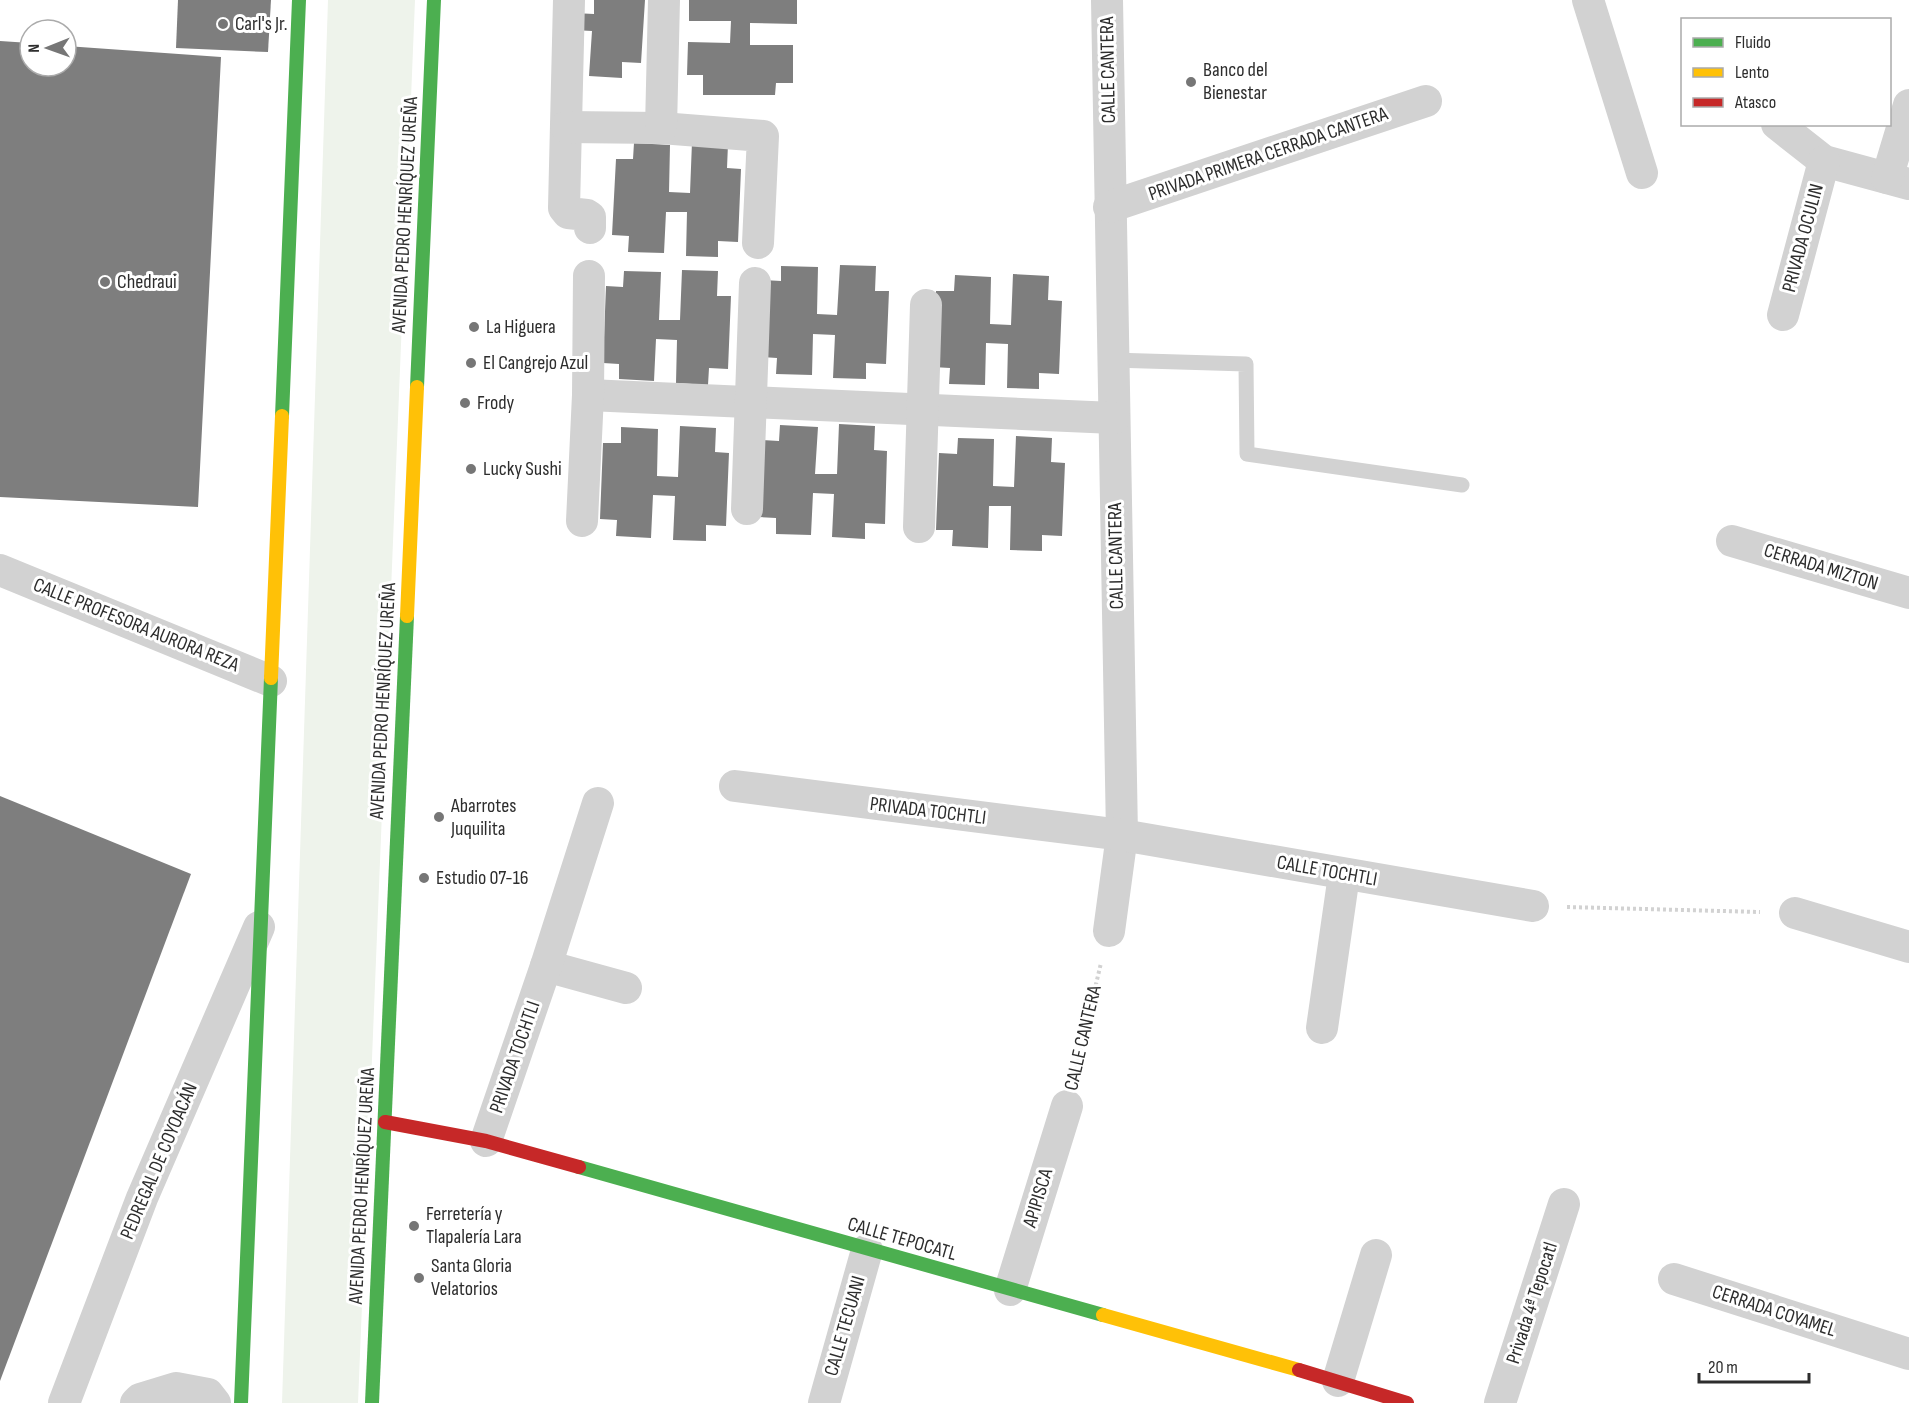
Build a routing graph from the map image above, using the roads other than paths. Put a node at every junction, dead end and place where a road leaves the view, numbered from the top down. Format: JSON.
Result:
{"nodes":[{"id":1,"x":299,"y":0,"type":"edge"},
{"id":2,"x":434,"y":0,"type":"edge"},
{"id":3,"x":569,"y":0,"type":"edge"},
{"id":4,"x":664,"y":0,"type":"edge"},
{"id":5,"x":1107,"y":0,"type":"edge"},
{"id":6,"x":1588,"y":0,"type":"edge"},
{"id":7,"x":1426,"y":101,"type":"dead end"},
{"id":8,"x":1909,"y":105,"type":"edge"},
{"id":9,"x":1780,"y":126,"type":"edge"},
{"id":10,"x":566,"y":127,"type":"junction"},
{"id":11,"x":661,"y":128,"type":"junction"},
{"id":12,"x":1824,"y":161,"type":"junction"},
{"id":13,"x":1642,"y":173,"type":"dead end"},
{"id":14,"x":1898,"y":181,"type":"edge"},
{"id":15,"x":1109,"y":207,"type":"junction"},
{"id":16,"x":590,"y":228,"type":"dead end"},
{"id":17,"x":758,"y":243,"type":"dead end"},
{"id":18,"x":588,"y":276,"type":"dead end"},
{"id":19,"x":755,"y":283,"type":"dead end"},
{"id":20,"x":926,"y":305,"type":"dead end"},
{"id":21,"x":1783,"y":315,"type":"dead end"},
{"id":22,"x":1112,"y":360,"type":"junction"},
{"id":23,"x":588,"y":395,"type":"junction"},
{"id":24,"x":751,"y":402,"type":"junction"},
{"id":25,"x":923,"y":410,"type":"junction"},
{"id":26,"x":1114,"y":418,"type":"junction"},
{"id":27,"x":1462,"y":485,"type":"dead end"},
{"id":28,"x":747,"y":509,"type":"dead end"},
{"id":29,"x":582,"y":521,"type":"dead end"},
{"id":30,"x":919,"y":527,"type":"dead end"},
{"id":31,"x":1732,"y":541,"type":"dead end"},
{"id":32,"x":0,"y":570,"type":"edge"},
{"id":33,"x":1909,"y":593,"type":"edge"},
{"id":34,"x":271,"y":681,"type":"junction"},
{"id":35,"x":735,"y":786,"type":"dead end"},
{"id":36,"x":598,"y":802,"type":"dead end"},
{"id":37,"x":1122,"y":835,"type":"junction"},
{"id":38,"x":1344,"y":875,"type":"junction"},
{"id":39,"x":1533,"y":906,"type":"road end"},
{"id":40,"x":1795,"y":913,"type":"road end"},
{"id":41,"x":261,"y":922,"type":"junction"},
{"id":42,"x":1109,"y":930,"type":"road end"},
{"id":43,"x":1909,"y":947,"type":"edge"},
{"id":44,"x":546,"y":966,"type":"junction"},
{"id":45,"x":627,"y":988,"type":"dead end"},
{"id":46,"x":1322,"y":1028,"type":"dead end"},
{"id":47,"x":1067,"y":1106,"type":"road end"},
{"id":48,"x":385,"y":1122,"type":"junction"},
{"id":49,"x":486,"y":1141,"type":"junction"},
{"id":50,"x":1564,"y":1204,"type":"dead end"},
{"id":51,"x":867,"y":1250,"type":"junction"},
{"id":52,"x":1376,"y":1255,"type":"dead end"},
{"id":53,"x":1674,"y":1279,"type":"dead end"},
{"id":54,"x":1010,"y":1290,"type":"junction"},
{"id":55,"x":1909,"y":1354,"type":"edge"},
{"id":56,"x":1338,"y":1381,"type":"junction"},
{"id":57,"x":64,"y":1403,"type":"edge"},
{"id":58,"x":136,"y":1403,"type":"edge"},
{"id":59,"x":215,"y":1403,"type":"edge"},
{"id":60,"x":241,"y":1403,"type":"edge"},
{"id":61,"x":372,"y":1403,"type":"edge"},
{"id":62,"x":824,"y":1403,"type":"edge"},
{"id":63,"x":1407,"y":1403,"type":"edge"},
{"id":64,"x":1500,"y":1403,"type":"edge"}],
"edges":[{"from":1,"to":34,"type":"main road"},
{"from":2,"to":48,"type":"main road","name":"AVENIDA PEDRO HENRÍQUEZ UREÑA"},
{"from":3,"to":10,"type":"street"},
{"from":4,"to":11,"type":"street"},
{"from":5,"to":15,"type":"street","name":"CALLE CANTERA"},
{"from":6,"to":13,"type":"street"},
{"from":7,"to":15,"type":"street","name":"PRIVADA PRIMERA CERRADA CANTERA"},
{"from":8,"to":14,"type":"street"},
{"from":9,"to":12,"type":"street","name":"PRIVADA OCULIN"},
{"from":10,"to":11,"type":"street"},
{"from":10,"to":16,"type":"street"},
{"from":11,"to":17,"type":"street"},
{"from":12,"to":14,"type":"street","name":"PRIVADA OCULIN"},
{"from":12,"to":21,"type":"street","name":"PRIVADA OCULIN"},
{"from":15,"to":22,"type":"street","name":"CALLE CANTERA"},
{"from":18,"to":23,"type":"street"},
{"from":19,"to":24,"type":"street"},
{"from":20,"to":25,"type":"street"},
{"from":22,"to":26,"type":"street","name":"CALLE CANTERA"},
{"from":22,"to":27,"type":"lane"},
{"from":23,"to":24,"type":"street"},
{"from":23,"to":29,"type":"street"},
{"from":24,"to":25,"type":"street"},
{"from":24,"to":28,"type":"street"},
{"from":25,"to":26,"type":"street"},
{"from":25,"to":30,"type":"street"},
{"from":26,"to":37,"type":"street","name":"CALLE CANTERA"},
{"from":31,"to":33,"type":"street","name":"CERRADA MIZTON"},
{"from":32,"to":34,"type":"street","name":"CALLE PROFESORA AURORA REZA"},
{"from":34,"to":41,"type":"main road"},
{"from":35,"to":37,"type":"street","name":"PRIVADA TOCHTLI"},
{"from":36,"to":44,"type":"street","name":"PRIVADA TOCHTLI"},
{"from":37,"to":38,"type":"street","name":"CALLE TOCHTLI"},
{"from":37,"to":42,"type":"street","name":"CALLE CANTERA"},
{"from":38,"to":39,"type":"street","name":"CALLE TOCHTLI"},
{"from":38,"to":46,"type":"street"},
{"from":40,"to":43,"type":"street"},
{"from":41,"to":57,"type":"street","name":"PEDREGAL DE COYOACÁN"},
{"from":41,"to":60,"type":"main road"},
{"from":44,"to":45,"type":"street"},
{"from":44,"to":49,"type":"street","name":"PRIVADA TOCHTLI"},
{"from":47,"to":54,"type":"street","name":"APIPISCA"},
{"from":48,"to":49,"type":"main road","name":"CALLE TEPOCATL"},
{"from":48,"to":61,"type":"main road","name":"AVENIDA PEDRO HENRÍQUEZ UREÑA"},
{"from":49,"to":51,"type":"main road","name":"CALLE TEPOCATL"},
{"from":50,"to":64,"type":"street","name":"Privada 4ª Tepocatl"},
{"from":51,"to":54,"type":"main road","name":"CALLE TEPOCATL"},
{"from":51,"to":62,"type":"street","name":"CALLE TECUANI"},
{"from":52,"to":56,"type":"street"},
{"from":53,"to":55,"type":"street","name":"CERRADA COYAMEL"},
{"from":54,"to":56,"type":"main road","name":"CALLE TEPOCATL"},
{"from":56,"to":63,"type":"main road","name":"CALLE TEPOCATL"},
{"from":58,"to":59,"type":"street"}]}
